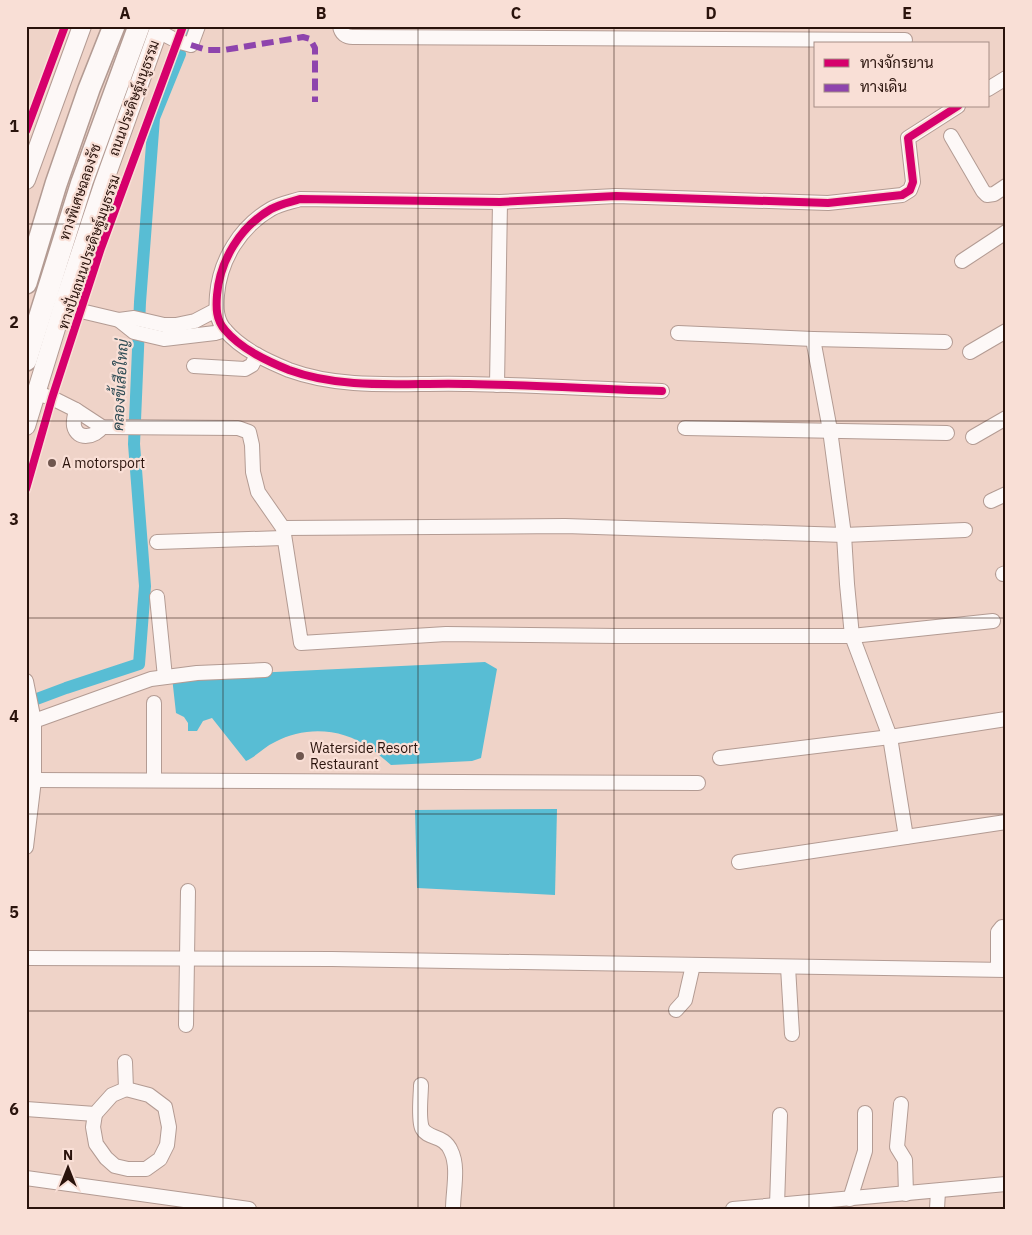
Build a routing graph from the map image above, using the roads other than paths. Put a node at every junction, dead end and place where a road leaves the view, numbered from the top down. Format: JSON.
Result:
{"nodes":[{"id":1,"x":82,"y":26,"type":"edge"},
{"id":2,"x":114,"y":26,"type":"edge"},
{"id":3,"x":198,"y":26,"type":"edge"},
{"id":4,"x":340,"y":26,"type":"edge"},
{"id":5,"x":152,"y":28,"type":"edge"},
{"id":6,"x":705,"y":32,"type":"edge"},
{"id":7,"x":904,"y":40,"type":"dead end"},
{"id":8,"x":1006,"y":78,"type":"edge"},
{"id":9,"x":990,"y":88,"type":"edge"},
{"id":10,"x":954,"y":108,"type":"edge"},
{"id":11,"x":952,"y":136,"type":"dead end"},
{"id":12,"x":26,"y":180,"type":"edge"},
{"id":13,"x":1006,"y":186,"type":"edge"},
{"id":14,"x":500,"y":202,"type":"junction"},
{"id":15,"x":1006,"y":232,"type":"edge"},
{"id":16,"x":962,"y":261,"type":"dead end"},
{"id":17,"x":26,"y":283,"type":"edge"},
{"id":18,"x":65,"y":299,"type":"junction"},
{"id":19,"x":216,"y":310,"type":"junction"},
{"id":20,"x":140,"y":327,"type":"junction"},
{"id":21,"x":224,"y":330,"type":"junction"},
{"id":22,"x":1006,"y":330,"type":"edge"},
{"id":23,"x":678,"y":333,"type":"dead end"},
{"id":24,"x":813,"y":339,"type":"junction"},
{"id":25,"x":945,"y":342,"type":"dead end"},
{"id":26,"x":970,"y":352,"type":"dead end"},
{"id":27,"x":257,"y":355,"type":"junction"},
{"id":28,"x":26,"y":360,"type":"edge"},
{"id":29,"x":194,"y":366,"type":"dead end"},
{"id":30,"x":497,"y":385,"type":"junction"},
{"id":31,"x":662,"y":391,"type":"dead end"},
{"id":32,"x":36,"y":393,"type":"junction"},
{"id":33,"x":1006,"y":418,"type":"edge"},
{"id":34,"x":26,"y":426,"type":"edge"},
{"id":35,"x":685,"y":428,"type":"dead end"},
{"id":36,"x":830,"y":430,"type":"junction"},
{"id":37,"x":946,"y":433,"type":"dead end"},
{"id":38,"x":973,"y":437,"type":"dead end"},
{"id":39,"x":1006,"y":494,"type":"edge"},
{"id":40,"x":991,"y":501,"type":"dead end"},
{"id":41,"x":965,"y":530,"type":"dead end"},
{"id":42,"x":283,"y":533,"type":"junction"},
{"id":43,"x":844,"y":535,"type":"junction"},
{"id":44,"x":156,"y":542,"type":"dead end"},
{"id":45,"x":158,"y":597,"type":"dead end"},
{"id":46,"x":993,"y":621,"type":"dead end"},
{"id":47,"x":852,"y":636,"type":"junction"},
{"id":48,"x":265,"y":670,"type":"dead end"},
{"id":49,"x":164,"y":677,"type":"junction"},
{"id":50,"x":29,"y":693,"type":"edge"},
{"id":51,"x":154,"y":703,"type":"dead end"},
{"id":52,"x":1006,"y":719,"type":"edge"},
{"id":53,"x":34,"y":721,"type":"junction"},
{"id":54,"x":890,"y":737,"type":"junction"},
{"id":55,"x":720,"y":758,"type":"dead end"},
{"id":56,"x":34,"y":780,"type":"junction"},
{"id":57,"x":154,"y":780,"type":"junction"},
{"id":58,"x":698,"y":783,"type":"dead end"},
{"id":59,"x":1006,"y":822,"type":"edge"},
{"id":60,"x":906,"y":838,"type":"junction"},
{"id":61,"x":26,"y":847,"type":"edge"},
{"id":62,"x":739,"y":862,"type":"dead end"},
{"id":63,"x":188,"y":891,"type":"dead end"},
{"id":64,"x":1006,"y":928,"type":"edge"},
{"id":65,"x":26,"y":958,"type":"edge"},
{"id":66,"x":186,"y":958,"type":"junction"},
{"id":67,"x":693,"y":965,"type":"junction"},
{"id":68,"x":788,"y":967,"type":"junction"},
{"id":69,"x":1002,"y":970,"type":"edge"},
{"id":70,"x":676,"y":1010,"type":"dead end"},
{"id":71,"x":186,"y":1025,"type":"dead end"},
{"id":72,"x":792,"y":1034,"type":"dead end"},
{"id":73,"x":125,"y":1062,"type":"dead end"},
{"id":74,"x":421,"y":1085,"type":"dead end"},
{"id":75,"x":126,"y":1090,"type":"junction"},
{"id":76,"x":901,"y":1104,"type":"dead end"},
{"id":77,"x":26,"y":1109,"type":"edge"},
{"id":78,"x":865,"y":1113,"type":"dead end"},
{"id":79,"x":95,"y":1114,"type":"junction"},
{"id":80,"x":780,"y":1115,"type":"dead end"},
{"id":81,"x":26,"y":1178,"type":"edge"},
{"id":82,"x":1006,"y":1184,"type":"edge"},
{"id":83,"x":938,"y":1191,"type":"junction"},
{"id":84,"x":906,"y":1194,"type":"junction"},
{"id":85,"x":850,"y":1199,"type":"junction"},
{"id":86,"x":878,"y":1203,"type":"edge"},
{"id":87,"x":777,"y":1205,"type":"junction"},
{"id":88,"x":248,"y":1209,"type":"edge"},
{"id":89,"x":453,"y":1209,"type":"edge"},
{"id":90,"x":733,"y":1209,"type":"edge"},
{"id":91,"x":937,"y":1209,"type":"edge"}],
"edges":[{"from":1,"to":12,"type":"main road"},
{"from":2,"to":17,"type":"highway","name":"ทางพิเศษฉลองรัช"},
{"from":3,"to":5,"type":"street"},
{"from":4,"to":6,"type":"street"},
{"from":5,"to":18,"type":"main road","name":"ถนนประดิษฐ์มนูธรรม"},
{"from":5,"to":28,"type":"highway","name":"ทางพิเศษฉลองรัช"},
{"from":6,"to":7,"type":"street"},
{"from":8,"to":9,"type":"street"},
{"from":10,"to":14,"type":"street"},
{"from":11,"to":13,"type":"street"},
{"from":14,"to":19,"type":"street"},
{"from":14,"to":30,"type":"street"},
{"from":15,"to":16,"type":"street"},
{"from":18,"to":20,"type":"street"},
{"from":18,"to":32,"type":"main road","name":"ถนนประดิษฐ์มนูธรรม"},
{"from":19,"to":20,"type":"street"},
{"from":19,"to":21,"type":"street"},
{"from":20,"to":21,"type":"street"},
{"from":21,"to":27,"type":"street"},
{"from":22,"to":26,"type":"street"},
{"from":23,"to":24,"type":"street"},
{"from":24,"to":25,"type":"street"},
{"from":24,"to":36,"type":"street"},
{"from":27,"to":29,"type":"street"},
{"from":27,"to":30,"type":"street"},
{"from":30,"to":31,"type":"street"},
{"from":32,"to":34,"type":"main road","name":"ถนนประดิษฐ์มนูธรรม"},
{"from":32,"to":42,"type":"street"},
{"from":33,"to":38,"type":"street"},
{"from":35,"to":36,"type":"street"},
{"from":36,"to":37,"type":"street"},
{"from":36,"to":43,"type":"street"},
{"from":39,"to":40,"type":"street"},
{"from":41,"to":43,"type":"street"},
{"from":42,"to":43,"type":"street"},
{"from":42,"to":44,"type":"street"},
{"from":42,"to":47,"type":"street"},
{"from":43,"to":47,"type":"street"},
{"from":45,"to":49,"type":"street"},
{"from":46,"to":47,"type":"street"},
{"from":47,"to":54,"type":"street"},
{"from":48,"to":49,"type":"street"},
{"from":49,"to":53,"type":"street"},
{"from":50,"to":53,"type":"street"},
{"from":51,"to":57,"type":"street"},
{"from":52,"to":54,"type":"street"},
{"from":53,"to":56,"type":"street"},
{"from":54,"to":55,"type":"street"},
{"from":54,"to":60,"type":"street"},
{"from":56,"to":57,"type":"street"},
{"from":56,"to":61,"type":"street"},
{"from":57,"to":58,"type":"street"},
{"from":59,"to":60,"type":"street"},
{"from":60,"to":62,"type":"street"},
{"from":63,"to":66,"type":"street"},
{"from":64,"to":69,"type":"street"},
{"from":65,"to":66,"type":"street"},
{"from":66,"to":67,"type":"street"},
{"from":66,"to":71,"type":"street"},
{"from":67,"to":68,"type":"street"},
{"from":67,"to":70,"type":"street"},
{"from":68,"to":69,"type":"street"},
{"from":68,"to":72,"type":"street"},
{"from":73,"to":75,"type":"street"},
{"from":74,"to":89,"type":"street"},
{"from":75,"to":79,"type":"street"},
{"from":75,"to":79,"type":"street"},
{"from":76,"to":84,"type":"street"},
{"from":77,"to":79,"type":"street"},
{"from":78,"to":85,"type":"street"},
{"from":80,"to":87,"type":"street"},
{"from":81,"to":88,"type":"street"},
{"from":82,"to":83,"type":"street"},
{"from":83,"to":84,"type":"street"},
{"from":83,"to":91,"type":"street"},
{"from":84,"to":86,"type":"street"},
{"from":85,"to":86,"type":"street"},
{"from":85,"to":87,"type":"street"},
{"from":87,"to":90,"type":"street"}]}
